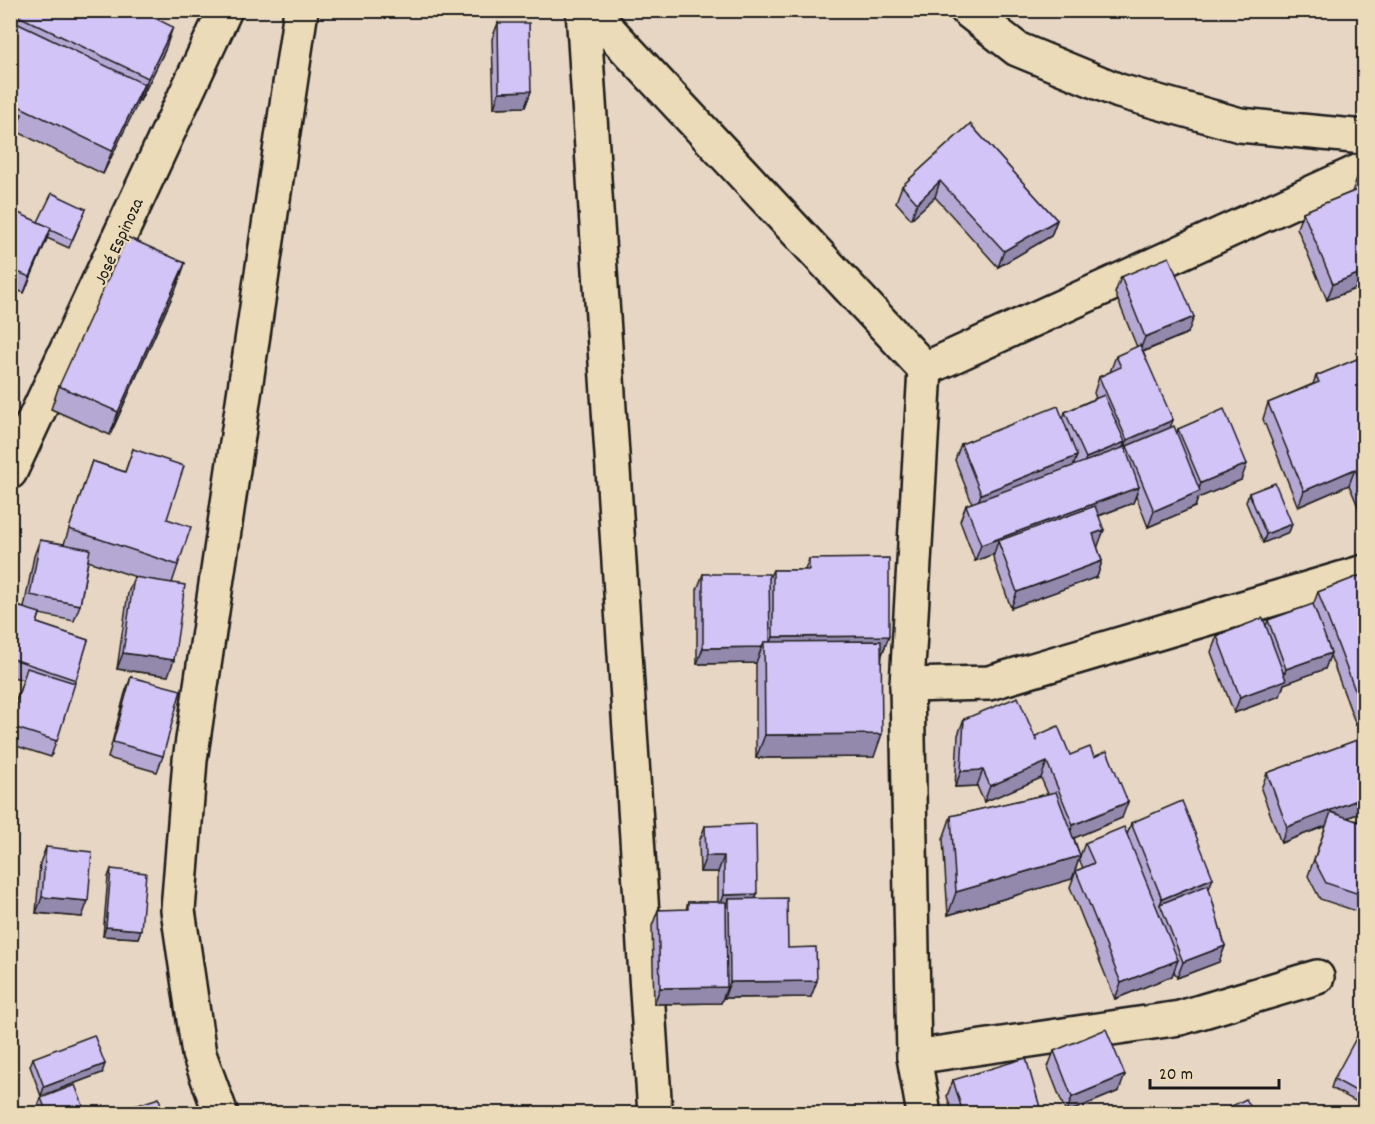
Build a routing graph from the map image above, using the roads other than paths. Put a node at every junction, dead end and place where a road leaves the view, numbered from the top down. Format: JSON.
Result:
{"nodes":[{"id":1,"x":225,"y":10,"type":"edge"},
{"id":2,"x":301,"y":10,"type":"edge"},
{"id":3,"x":583,"y":10,"type":"edge"},
{"id":4,"x":590,"y":10,"type":"edge"},
{"id":5,"x":967,"y":10,"type":"edge"},
{"id":6,"x":1365,"y":137,"type":"edge"},
{"id":7,"x":1365,"y":169,"type":"edge"},
{"id":8,"x":925,"y":369,"type":"junction"},
{"id":9,"x":10,"y":472,"type":"edge"},
{"id":10,"x":1365,"y":572,"type":"edge"},
{"id":11,"x":907,"y":685,"type":"junction"},
{"id":12,"x":1317,"y":977,"type":"dead end"},
{"id":13,"x":914,"y":1057,"type":"junction"},
{"id":14,"x":221,"y":1113,"type":"edge"},
{"id":15,"x":655,"y":1113,"type":"edge"},
{"id":16,"x":924,"y":1113,"type":"edge"}],
"edges":[{"from":1,"to":9,"type":"street","name":"José Espinoza"},
{"from":2,"to":14,"type":"street"},
{"from":3,"to":15,"type":"street"},
{"from":4,"to":8,"type":"street"},
{"from":5,"to":6,"type":"street"},
{"from":7,"to":8,"type":"street"},
{"from":8,"to":11,"type":"street"},
{"from":10,"to":11,"type":"street"},
{"from":11,"to":13,"type":"street"},
{"from":12,"to":13,"type":"street"},
{"from":13,"to":16,"type":"street"}]}
